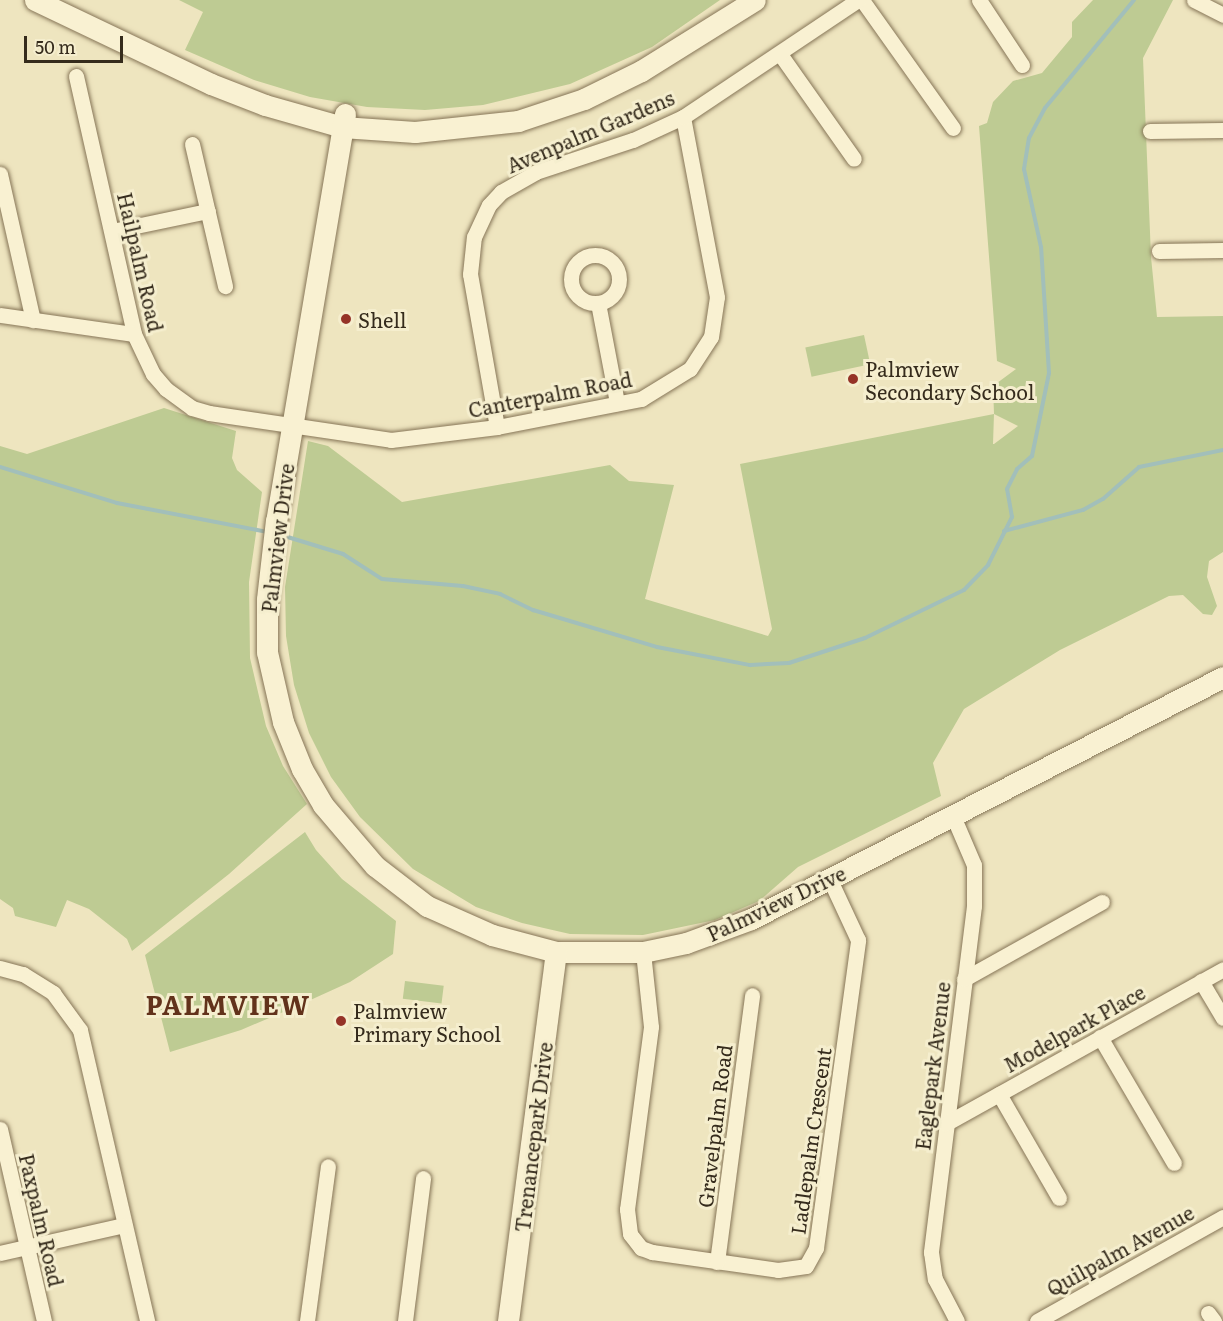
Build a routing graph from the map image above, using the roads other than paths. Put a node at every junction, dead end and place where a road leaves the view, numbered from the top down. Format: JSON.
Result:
{"nodes":[{"id":1,"x":35,"y":0,"type":"edge"},
{"id":2,"x":755,"y":0,"type":"edge"},
{"id":3,"x":860,"y":0,"type":"edge"},
{"id":4,"x":979,"y":0,"type":"edge"},
{"id":5,"x":1194,"y":0,"type":"edge"},
{"id":6,"x":1223,"y":15,"type":"edge"},
{"id":7,"x":780,"y":54,"type":"junction"},
{"id":8,"x":1022,"y":65,"type":"dead end"},
{"id":9,"x":76,"y":76,"type":"dead end"},
{"id":10,"x":683,"y":117,"type":"junction"},
{"id":11,"x":343,"y":121,"type":"junction"},
{"id":12,"x":953,"y":128,"type":"dead end"},
{"id":13,"x":1223,"y":130,"type":"edge"},
{"id":14,"x":1150,"y":131,"type":"dead end"},
{"id":15,"x":192,"y":144,"type":"dead end"},
{"id":16,"x":854,"y":159,"type":"dead end"},
{"id":17,"x":0,"y":174,"type":"edge"},
{"id":18,"x":208,"y":211,"type":"junction"},
{"id":19,"x":112,"y":231,"type":"junction"},
{"id":20,"x":1223,"y":249,"type":"edge"},
{"id":21,"x":1159,"y":251,"type":"dead end"},
{"id":22,"x":225,"y":286,"type":"dead end"},
{"id":23,"x":598,"y":303,"type":"dead end"},
{"id":24,"x":0,"y":315,"type":"edge"},
{"id":25,"x":33,"y":320,"type":"junction"},
{"id":26,"x":134,"y":334,"type":"junction"},
{"id":27,"x":617,"y":403,"type":"junction"},
{"id":28,"x":293,"y":426,"type":"junction"},
{"id":29,"x":497,"y":427,"type":"junction"},
{"id":30,"x":1223,"y":677,"type":"edge"},
{"id":31,"x":953,"y":816,"type":"junction"},
{"id":32,"x":830,"y":880,"type":"junction"},
{"id":33,"x":1102,"y":902,"type":"dead end"},
{"id":34,"x":556,"y":952,"type":"junction"},
{"id":35,"x":643,"y":952,"type":"junction"},
{"id":36,"x":0,"y":968,"type":"edge"},
{"id":37,"x":1223,"y":969,"type":"edge"},
{"id":38,"x":964,"y":979,"type":"junction"},
{"id":39,"x":1201,"y":981,"type":"junction"},
{"id":40,"x":752,"y":995,"type":"dead end"},
{"id":41,"x":1223,"y":1018,"type":"edge"},
{"id":42,"x":1100,"y":1037,"type":"junction"},
{"id":43,"x":999,"y":1095,"type":"junction"},
{"id":44,"x":945,"y":1124,"type":"junction"},
{"id":45,"x":0,"y":1129,"type":"edge"},
{"id":46,"x":3,"y":1155,"type":"edge"},
{"id":47,"x":1174,"y":1163,"type":"dead end"},
{"id":48,"x":328,"y":1166,"type":"dead end"},
{"id":49,"x":423,"y":1178,"type":"dead end"},
{"id":50,"x":1059,"y":1198,"type":"dead end"},
{"id":51,"x":1223,"y":1216,"type":"edge"},
{"id":52,"x":124,"y":1225,"type":"junction"},
{"id":53,"x":26,"y":1248,"type":"junction"},
{"id":54,"x":0,"y":1253,"type":"edge"},
{"id":55,"x":717,"y":1262,"type":"junction"},
{"id":56,"x":44,"y":1321,"type":"edge"},
{"id":57,"x":147,"y":1321,"type":"edge"},
{"id":58,"x":307,"y":1321,"type":"edge"},
{"id":59,"x":405,"y":1321,"type":"edge"},
{"id":60,"x":508,"y":1321,"type":"edge"},
{"id":61,"x":957,"y":1321,"type":"edge"},
{"id":62,"x":1037,"y":1321,"type":"edge"}],
"edges":[{"from":1,"to":11,"type":"street"},
{"from":2,"to":11,"type":"street"},
{"from":3,"to":7,"type":"street","name":"Avenpalm Gardens"},
{"from":3,"to":12,"type":"street","name":"Avenpalm Gardens"},
{"from":4,"to":8,"type":"street"},
{"from":5,"to":6,"type":"street"},
{"from":7,"to":10,"type":"street","name":"Avenpalm Gardens"},
{"from":7,"to":16,"type":"street"},
{"from":9,"to":19,"type":"street","name":"Hailpalm Road"},
{"from":10,"to":27,"type":"street","name":"Canterpalm Road"},
{"from":10,"to":29,"type":"street","name":"Avenpalm Gardens"},
{"from":11,"to":28,"type":"street","name":"Palmview Drive"},
{"from":13,"to":14,"type":"street"},
{"from":15,"to":18,"type":"street"},
{"from":17,"to":25,"type":"street"},
{"from":18,"to":19,"type":"street"},
{"from":18,"to":22,"type":"street"},
{"from":19,"to":26,"type":"street","name":"Hailpalm Road"},
{"from":20,"to":21,"type":"street"},
{"from":23,"to":27,"type":"street"},
{"from":24,"to":25,"type":"street"},
{"from":25,"to":26,"type":"street"},
{"from":26,"to":28,"type":"street","name":"Hailpalm Road"},
{"from":27,"to":29,"type":"street","name":"Canterpalm Road"},
{"from":28,"to":29,"type":"street","name":"Canterpalm Road"},
{"from":28,"to":34,"type":"street","name":"Palmview Drive"},
{"from":30,"to":31,"type":"street","name":"Palmview Drive"},
{"from":31,"to":32,"type":"street","name":"Palmview Drive"},
{"from":31,"to":38,"type":"street","name":"Eaglepark Avenue"},
{"from":32,"to":35,"type":"street","name":"Palmview Drive"},
{"from":32,"to":55,"type":"street","name":"Ladlepalm Crescent"},
{"from":33,"to":38,"type":"street"},
{"from":34,"to":35,"type":"street","name":"Palmview Drive"},
{"from":34,"to":60,"type":"street","name":"Trenancepark Drive"},
{"from":35,"to":55,"type":"street","name":"Ladlepalm Crescent"},
{"from":36,"to":52,"type":"street"},
{"from":37,"to":39,"type":"street","name":"Modelpark Place"},
{"from":38,"to":44,"type":"street","name":"Eaglepark Avenue"},
{"from":39,"to":41,"type":"street"},
{"from":39,"to":42,"type":"street","name":"Modelpark Place"},
{"from":40,"to":55,"type":"street","name":"Gravelpalm Road"},
{"from":42,"to":43,"type":"street","name":"Modelpark Place"},
{"from":42,"to":47,"type":"street"},
{"from":43,"to":44,"type":"street","name":"Modelpark Place"},
{"from":43,"to":50,"type":"street"},
{"from":44,"to":61,"type":"street","name":"Eaglepark Avenue"},
{"from":45,"to":46,"type":"street","name":"Paxpalm Road"},
{"from":46,"to":53,"type":"street","name":"Paxpalm Road"},
{"from":48,"to":58,"type":"street"},
{"from":49,"to":59,"type":"street"},
{"from":51,"to":62,"type":"street","name":"Quilpalm Avenue"},
{"from":52,"to":53,"type":"street"},
{"from":52,"to":57,"type":"street"},
{"from":53,"to":54,"type":"street"},
{"from":53,"to":56,"type":"street","name":"Paxpalm Road"}]}
